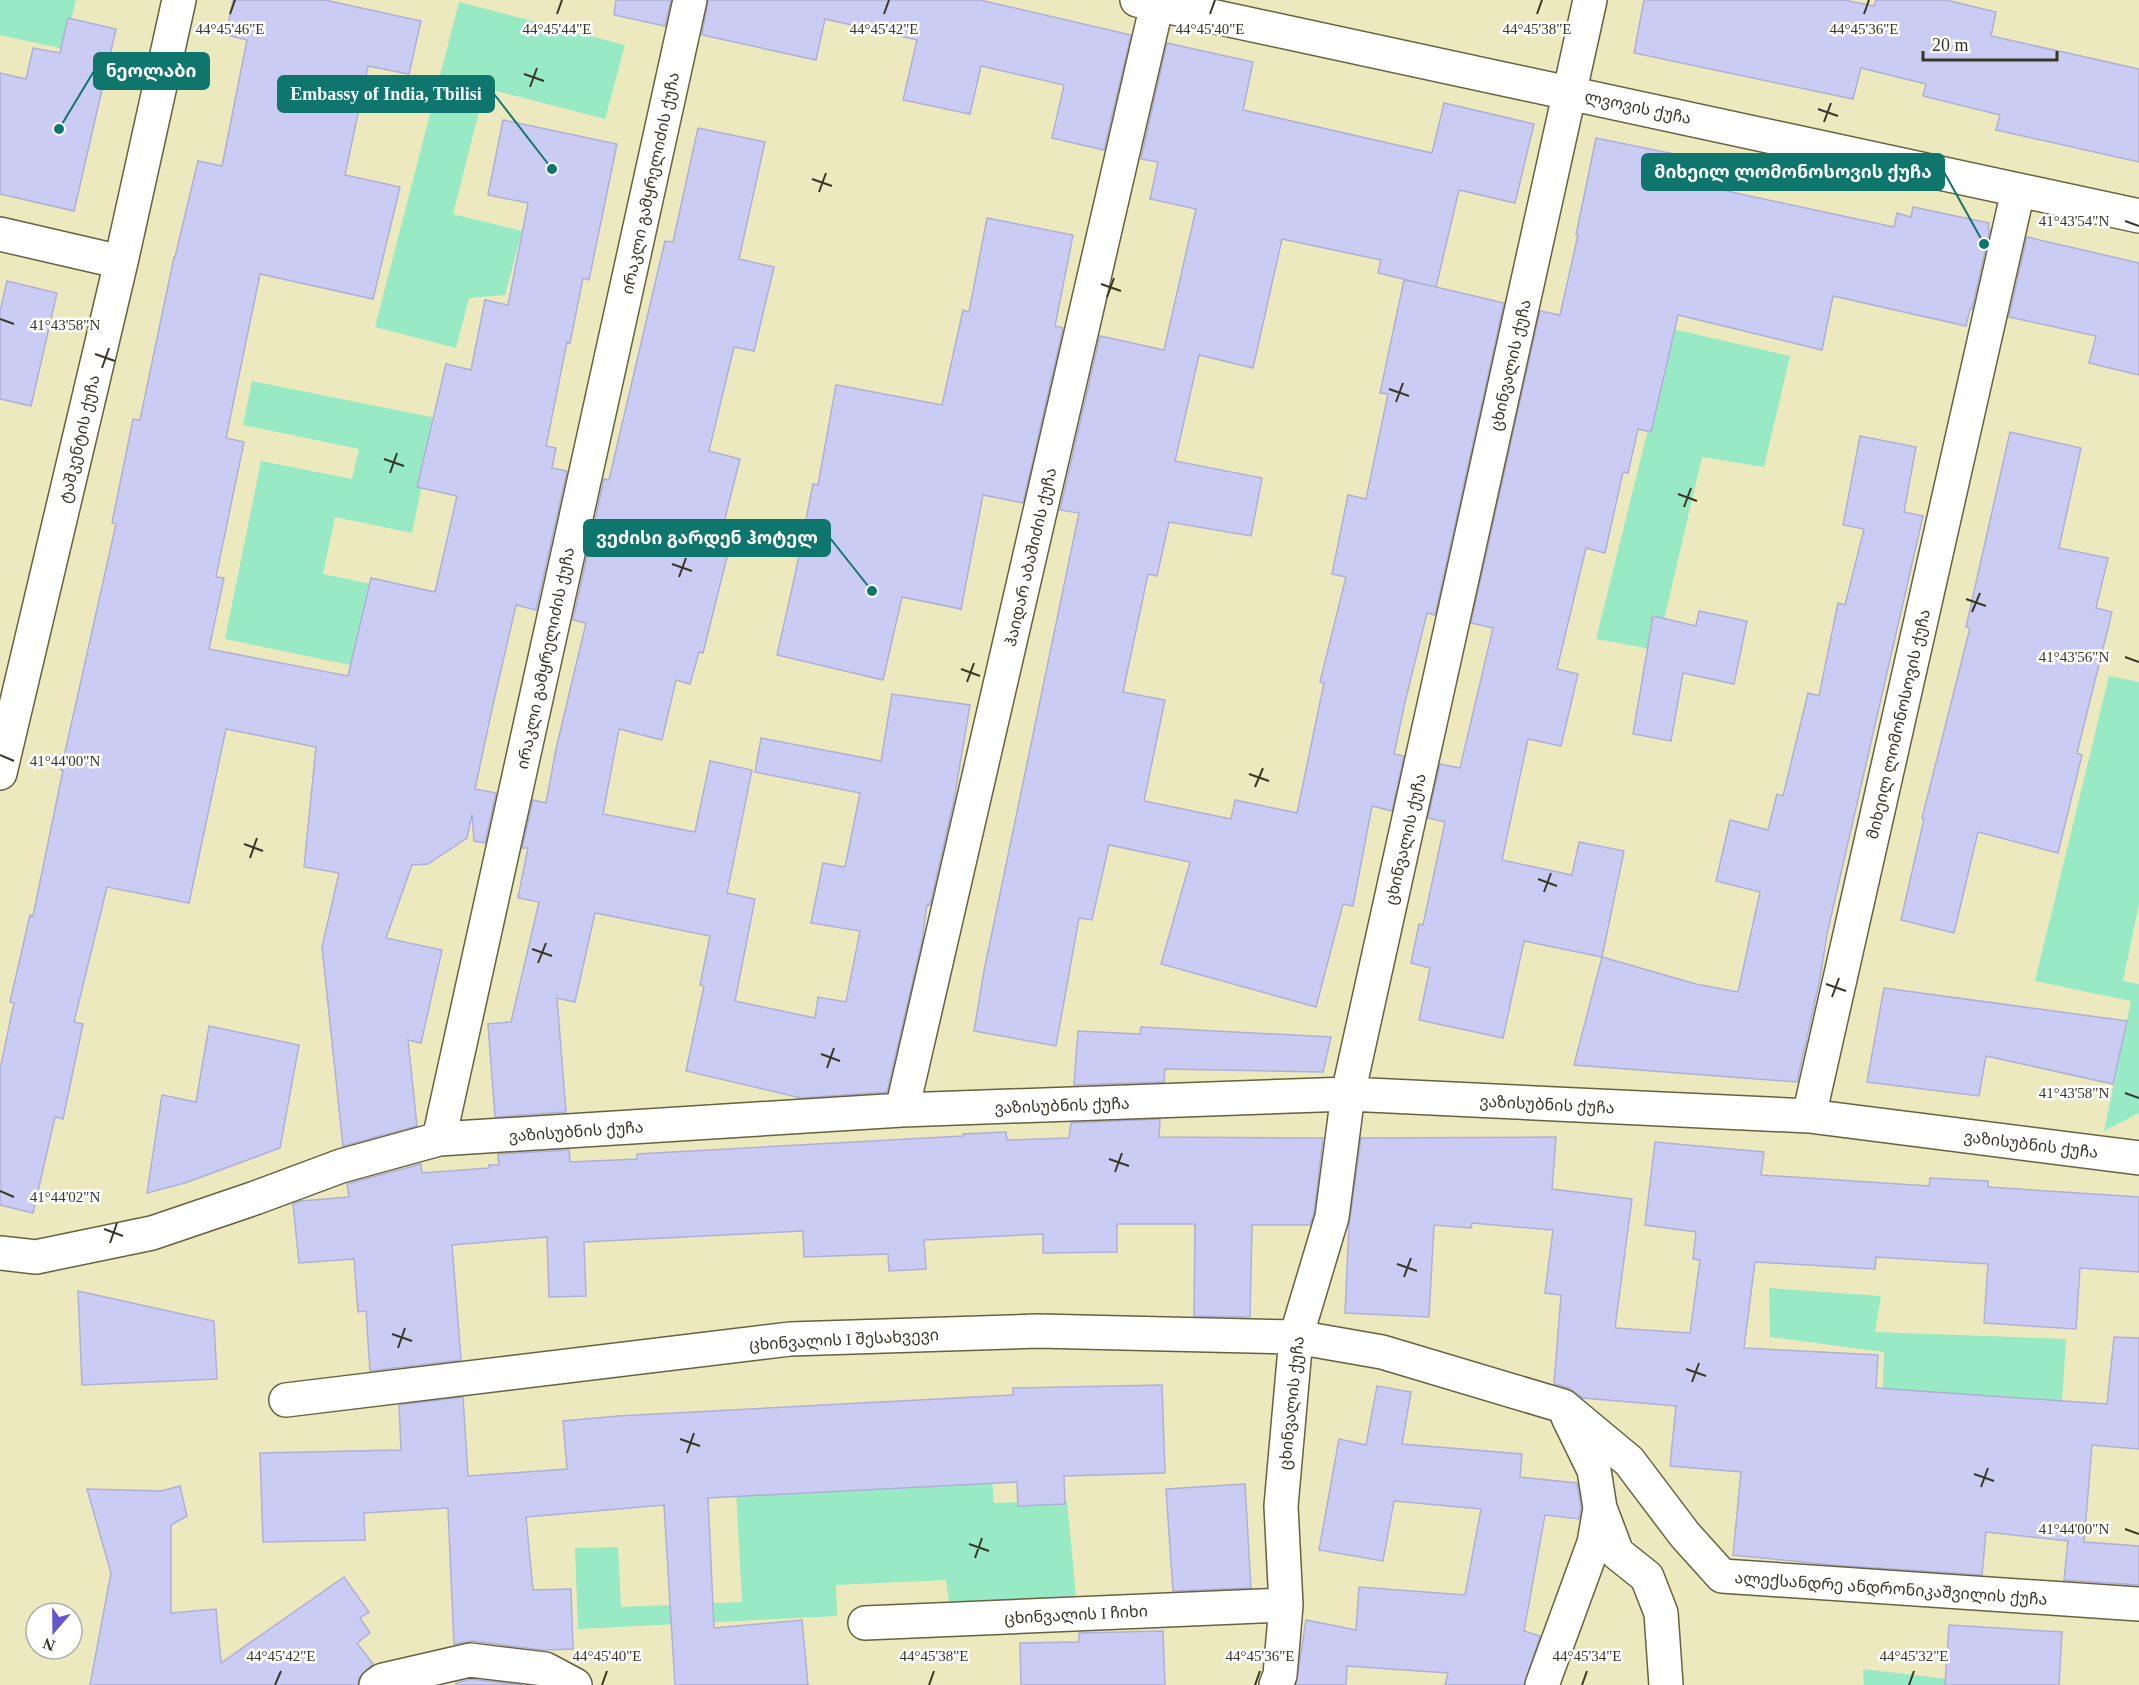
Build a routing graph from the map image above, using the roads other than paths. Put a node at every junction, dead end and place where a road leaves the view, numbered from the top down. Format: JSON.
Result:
{"nodes":[{"id":1,"x":179,"y":0,"type":"edge"},
{"id":2,"x":690,"y":0,"type":"edge"},
{"id":3,"x":1590,"y":0,"type":"edge"},
{"id":4,"x":1147,"y":2,"type":"edge"},
{"id":5,"x":1569,"y":92,"type":"junction"},
{"id":6,"x":2018,"y":191,"type":"junction"},
{"id":7,"x":2139,"y":216,"type":"edge"},
{"id":8,"x":0,"y":234,"type":"edge"},
{"id":9,"x":121,"y":262,"type":"junction"},
{"id":10,"x":2,"y":754,"type":"edge"},
{"id":11,"x":1348,"y":1094,"type":"junction"},
{"id":12,"x":902,"y":1110,"type":"junction"},
{"id":13,"x":1809,"y":1116,"type":"junction"},
{"id":14,"x":439,"y":1139,"type":"junction"},
{"id":15,"x":2139,"y":1158,"type":"edge"},
{"id":16,"x":0,"y":1253,"type":"edge"},
{"id":17,"x":1296,"y":1337,"type":"junction"},
{"id":18,"x":286,"y":1400,"type":"dead end"},
{"id":19,"x":1563,"y":1406,"type":"junction"},
{"id":20,"x":1600,"y":1508,"type":"junction"},
{"id":21,"x":2139,"y":1604,"type":"edge"},
{"id":22,"x":1286,"y":1605,"type":"junction"},
{"id":23,"x":865,"y":1623,"type":"dead end"},
{"id":24,"x":376,"y":1685,"type":"edge"},
{"id":25,"x":575,"y":1685,"type":"edge"},
{"id":26,"x":1276,"y":1685,"type":"edge"},
{"id":27,"x":1542,"y":1685,"type":"edge"},
{"id":28,"x":1666,"y":1685,"type":"edge"}],
"edges":[{"from":1,"to":9,"type":"street","name":"ტაშკენტის ქუჩა"},
{"from":2,"to":14,"type":"street","name":"ირაკლი გამყრელიძის ქუჩა"},
{"from":3,"to":5,"type":"street","name":"ცხინვალის ქუჩა"},
{"from":4,"to":5,"type":"street","name":"ლვოვის ქუჩა"},
{"from":4,"to":12,"type":"street","name":"ჰაიდარ აბაშიძის ქუჩა"},
{"from":5,"to":6,"type":"street","name":"ლვოვის ქუჩა"},
{"from":5,"to":11,"type":"street","name":"ცხინვალის ქუჩა"},
{"from":6,"to":7,"type":"street","name":"ლვოვის ქუჩა"},
{"from":6,"to":13,"type":"street","name":"მიხეილ ლომონოსოვის ქუჩა"},
{"from":8,"to":9,"type":"street"},
{"from":9,"to":10,"type":"street","name":"ტაშკენტის ქუჩა"},
{"from":11,"to":12,"type":"street","name":"ვაზისუბნის ქუჩა"},
{"from":11,"to":13,"type":"street","name":"ვაზისუბნის ქუჩა"},
{"from":11,"to":17,"type":"street","name":"ცხინვალის ქუჩა"},
{"from":12,"to":14,"type":"street","name":"ვაზისუბნის ქუჩა"},
{"from":13,"to":15,"type":"street","name":"ვაზისუბნის ქუჩა"},
{"from":14,"to":16,"type":"street","name":"ვაზისუბნის ქუჩა"},
{"from":17,"to":18,"type":"street","name":"ცხინვალის I შესახვევი"},
{"from":17,"to":19,"type":"street","name":"ალექსანდრე ანდრონიკაშვილის ქუჩა"},
{"from":17,"to":22,"type":"street","name":"ცხინვალის ქუჩა"},
{"from":19,"to":20,"type":"street"},
{"from":19,"to":21,"type":"street","name":"ალექსანდრე ანდრონიკაშვილის ქუჩა"},
{"from":20,"to":27,"type":"street"},
{"from":20,"to":28,"type":"street"},
{"from":22,"to":23,"type":"street","name":"ცხინვალის I ჩიხი"},
{"from":22,"to":26,"type":"street","name":"ცხინვალის ქუჩა"},
{"from":24,"to":25,"type":"street"}]}
